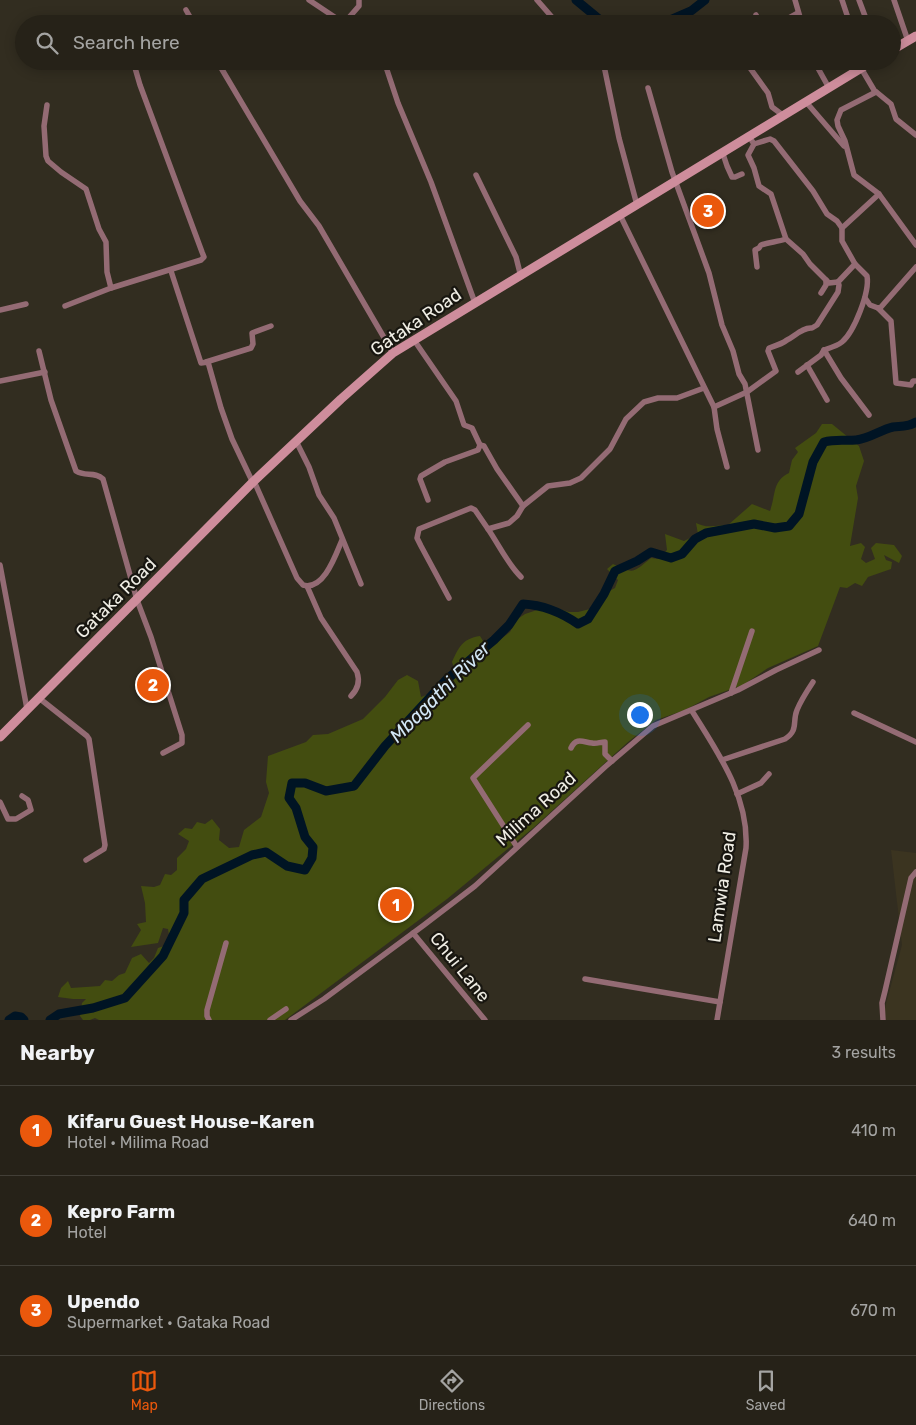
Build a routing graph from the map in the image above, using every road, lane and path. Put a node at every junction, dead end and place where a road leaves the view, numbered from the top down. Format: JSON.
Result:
{"nodes":[{"id":1,"x":310,"y":0,"type":"edge"},
{"id":2,"x":359,"y":0,"type":"edge"},
{"id":3,"x":537,"y":0,"type":"edge"},
{"id":4,"x":795,"y":0,"type":"edge"},
{"id":5,"x":842,"y":0,"type":"edge"},
{"id":6,"x":859,"y":0,"type":"edge"},
{"id":7,"x":894,"y":0,"type":"edge"},
{"id":8,"x":186,"y":10,"type":"dead end"},
{"id":9,"x":798,"y":13,"type":"joint"},
{"id":10,"x":189,"y":15,"type":"edge"},
{"id":11,"x":330,"y":15,"type":"edge"},
{"id":12,"x":351,"y":15,"type":"edge"},
{"id":13,"x":550,"y":15,"type":"edge"},
{"id":14,"x":794,"y":15,"type":"edge"},
{"id":15,"x":847,"y":15,"type":"edge"},
{"id":16,"x":865,"y":15,"type":"edge"},
{"id":17,"x":912,"y":38,"type":"edge"},
{"id":18,"x":901,"y":45,"type":"edge"},
{"id":19,"x":136,"y":70,"type":"edge"},
{"id":20,"x":222,"y":70,"type":"edge"},
{"id":21,"x":387,"y":70,"type":"edge"},
{"id":22,"x":606,"y":70,"type":"edge"},
{"id":23,"x":751,"y":70,"type":"edge"},
{"id":24,"x":819,"y":70,"type":"edge"},
{"id":25,"x":857,"y":70,"type":"edge"},
{"id":26,"x":868,"y":70,"type":"edge"},
{"id":27,"x":648,"y":88,"type":"dead end"},
{"id":28,"x":829,"y":88,"type":"junction"},
{"id":29,"x":876,"y":92,"type":"junction"},
{"id":30,"x":806,"y":102,"type":"junction"},
{"id":31,"x":47,"y":105,"type":"dead end"},
{"id":32,"x":784,"y":116,"type":"junction"},
{"id":33,"x":916,"y":135,"type":"edge"},
{"id":34,"x":752,"y":141,"type":"junction"},
{"id":35,"x":847,"y":148,"type":"junction"},
{"id":36,"x":724,"y":154,"type":"junction"},
{"id":37,"x":742,"y":174,"type":"dead end"},
{"id":38,"x":476,"y":175,"type":"dead end"},
{"id":39,"x":676,"y":181,"type":"junction"},
{"id":40,"x":879,"y":194,"type":"junction"},
{"id":41,"x":637,"y":205,"type":"junction"},
{"id":42,"x":620,"y":215,"type":"junction"},
{"id":43,"x":842,"y":228,"type":"junction"},
{"id":44,"x":786,"y":239,"type":"junction"},
{"id":45,"x":916,"y":245,"type":"edge"},
{"id":46,"x":856,"y":264,"type":"junction"},
{"id":47,"x":757,"y":267,"type":"dead end"},
{"id":48,"x":916,"y":267,"type":"edge"},
{"id":49,"x":171,"y":270,"type":"junction"},
{"id":50,"x":819,"y":273,"type":"junction"},
{"id":51,"x":521,"y":277,"type":"junction"},
{"id":52,"x":838,"y":282,"type":"junction"},
{"id":53,"x":111,"y":288,"type":"junction"},
{"id":54,"x":820,"y":293,"type":"dead end"},
{"id":55,"x":865,"y":298,"type":"junction"},
{"id":56,"x":474,"y":303,"type":"junction"},
{"id":57,"x":26,"y":304,"type":"dead end"},
{"id":58,"x":65,"y":306,"type":"dead end"},
{"id":59,"x":878,"y":308,"type":"junction"},
{"id":60,"x":0,"y":310,"type":"edge"},
{"id":61,"x":271,"y":326,"type":"dead end"},
{"id":62,"x":414,"y":340,"type":"junction"},
{"id":63,"x":824,"y":350,"type":"junction"},
{"id":64,"x":39,"y":351,"type":"dead end"},
{"id":65,"x":393,"y":353,"type":"junction"},
{"id":66,"x":201,"y":363,"type":"junction"},
{"id":67,"x":808,"y":365,"type":"junction"},
{"id":68,"x":45,"y":372,"type":"junction"},
{"id":69,"x":798,"y":372,"type":"dead end"},
{"id":70,"x":0,"y":381,"type":"edge"},
{"id":71,"x":916,"y":381,"type":"edge"},
{"id":72,"x":704,"y":388,"type":"junction"},
{"id":73,"x":747,"y":392,"type":"junction"},
{"id":74,"x":827,"y":400,"type":"dead end"},
{"id":75,"x":714,"y":407,"type":"junction"},
{"id":76,"x":869,"y":415,"type":"dead end"},
{"id":77,"x":296,"y":441,"type":"junction"},
{"id":78,"x":480,"y":445,"type":"junction"},
{"id":79,"x":758,"y":450,"type":"dead end"},
{"id":80,"x":727,"y":466,"type":"dead end"},
{"id":81,"x":253,"y":482,"type":"junction"},
{"id":82,"x":428,"y":500,"type":"dead end"},
{"id":83,"x":523,"y":506,"type":"junction"},
{"id":84,"x":488,"y":529,"type":"junction"},
{"id":85,"x":342,"y":540,"type":"junction"},
{"id":86,"x":0,"y":565,"type":"edge"},
{"id":87,"x":521,"y":577,"type":"dead end"},
{"id":88,"x":361,"y":584,"type":"dead end"},
{"id":89,"x":307,"y":586,"type":"junction"},
{"id":90,"x":449,"y":598,"type":"dead end"},
{"id":91,"x":137,"y":600,"type":"junction"},
{"id":92,"x":752,"y":631,"type":"dead end"},
{"id":93,"x":819,"y":650,"type":"dead end"},
{"id":94,"x":813,"y":682,"type":"dead end"},
{"id":95,"x":731,"y":693,"type":"junction"},
{"id":96,"x":351,"y":696,"type":"dead end"},
{"id":97,"x":39,"y":698,"type":"junction"},
{"id":98,"x":27,"y":709,"type":"junction"},
{"id":99,"x":692,"y":711,"type":"junction"},
{"id":100,"x":854,"y":713,"type":"dead end"},
{"id":101,"x":528,"y":725,"type":"dead end"},
{"id":102,"x":0,"y":737,"type":"edge"},
{"id":103,"x":916,"y":742,"type":"edge"},
{"id":104,"x":571,"y":748,"type":"dead end"},
{"id":105,"x":162,"y":753,"type":"dead end"},
{"id":106,"x":722,"y":760,"type":"junction"},
{"id":107,"x":612,"y":761,"type":"junction"},
{"id":108,"x":769,"y":774,"type":"dead end"},
{"id":109,"x":737,"y":794,"type":"junction"},
{"id":110,"x":22,"y":796,"type":"dead end"},
{"id":111,"x":0,"y":802,"type":"edge"},
{"id":112,"x":517,"y":847,"type":"junction"},
{"id":113,"x":86,"y":860,"type":"dead end"},
{"id":114,"x":916,"y":872,"type":"edge"},
{"id":115,"x":413,"y":933,"type":"junction"},
{"id":116,"x":226,"y":943,"type":"dead end"},
{"id":117,"x":585,"y":979,"type":"dead end"},
{"id":118,"x":720,"y":1002,"type":"junction"},
{"id":119,"x":286,"y":1009,"type":"dead end"},
{"id":120,"x":209,"y":1020,"type":"edge"},
{"id":121,"x":270,"y":1020,"type":"edge"},
{"id":122,"x":292,"y":1020,"type":"edge"},
{"id":123,"x":485,"y":1020,"type":"edge"},
{"id":124,"x":717,"y":1020,"type":"edge"},
{"id":125,"x":883,"y":1020,"type":"edge"}],
"edges":[{"from":1,"to":11,"type":"street"},
{"from":2,"to":12,"type":"street"},
{"from":3,"to":13,"type":"street"},
{"from":4,"to":9,"type":"street"},
{"from":5,"to":15,"type":"street"},
{"from":6,"to":16,"type":"street"},
{"from":7,"to":17,"type":"street"},
{"from":8,"to":10,"type":"street"},
{"from":9,"to":14,"type":"street"},
{"from":17,"to":18,"type":"street"},
{"from":19,"to":49,"type":"street"},
{"from":20,"to":65,"type":"street"},
{"from":21,"to":56,"type":"street"},
{"from":22,"to":41,"type":"street"},
{"from":23,"to":32,"type":"street"},
{"from":24,"to":28,"type":"street"},
{"from":25,"to":28,"type":"street","name":"Gataka Road"},
{"from":26,"to":29,"type":"street"},
{"from":27,"to":39,"type":"street"},
{"from":28,"to":30,"type":"street","name":"Gataka Road"},
{"from":29,"to":33,"type":"street"},
{"from":29,"to":35,"type":"street"},
{"from":30,"to":32,"type":"street","name":"Gataka Road"},
{"from":30,"to":35,"type":"street"},
{"from":31,"to":53,"type":"street"},
{"from":32,"to":34,"type":"street","name":"Gataka Road"},
{"from":34,"to":36,"type":"street","name":"Gataka Road"},
{"from":34,"to":43,"type":"street"},
{"from":34,"to":44,"type":"street"},
{"from":35,"to":40,"type":"street"},
{"from":36,"to":37,"type":"street"},
{"from":36,"to":39,"type":"street","name":"Gataka Road"},
{"from":38,"to":51,"type":"street"},
{"from":39,"to":41,"type":"street","name":"Gataka Road"},
{"from":39,"to":73,"type":"street"},
{"from":40,"to":43,"type":"street"},
{"from":40,"to":45,"type":"street"},
{"from":41,"to":42,"type":"street","name":"Gataka Road"},
{"from":42,"to":51,"type":"street","name":"Gataka Road"},
{"from":42,"to":72,"type":"street"},
{"from":43,"to":46,"type":"street"},
{"from":44,"to":47,"type":"street"},
{"from":44,"to":50,"type":"street"},
{"from":46,"to":52,"type":"street"},
{"from":46,"to":55,"type":"street"},
{"from":48,"to":59,"type":"street"},
{"from":49,"to":53,"type":"street"},
{"from":49,"to":66,"type":"street"},
{"from":50,"to":52,"type":"street"},
{"from":50,"to":54,"type":"street"},
{"from":51,"to":56,"type":"street","name":"Gataka Road"},
{"from":52,"to":73,"type":"street"},
{"from":53,"to":58,"type":"street"},
{"from":55,"to":59,"type":"street"},
{"from":55,"to":63,"type":"street"},
{"from":56,"to":62,"type":"street","name":"Gataka Road"},
{"from":57,"to":60,"type":"street"},
{"from":59,"to":71,"type":"street"},
{"from":61,"to":66,"type":"street"},
{"from":62,"to":65,"type":"street","name":"Gataka Road"},
{"from":62,"to":78,"type":"street"},
{"from":63,"to":67,"type":"street"},
{"from":63,"to":76,"type":"street"},
{"from":64,"to":68,"type":"street"},
{"from":65,"to":77,"type":"street","name":"Gataka Road"},
{"from":66,"to":81,"type":"street"},
{"from":67,"to":69,"type":"street"},
{"from":67,"to":74,"type":"street"},
{"from":68,"to":70,"type":"street"},
{"from":68,"to":91,"type":"street"},
{"from":72,"to":75,"type":"street"},
{"from":72,"to":83,"type":"street"},
{"from":73,"to":75,"type":"street"},
{"from":73,"to":79,"type":"street"},
{"from":75,"to":80,"type":"street"},
{"from":77,"to":81,"type":"street","name":"Gataka Road"},
{"from":77,"to":85,"type":"street"},
{"from":78,"to":82,"type":"street"},
{"from":78,"to":83,"type":"street"},
{"from":81,"to":89,"type":"street"},
{"from":81,"to":91,"type":"street","name":"Gataka Road"},
{"from":83,"to":84,"type":"street"},
{"from":84,"to":87,"type":"street"},
{"from":84,"to":90,"type":"street"},
{"from":85,"to":88,"type":"street"},
{"from":85,"to":89,"type":"street"},
{"from":86,"to":98,"type":"street"},
{"from":89,"to":96,"type":"street"},
{"from":91,"to":97,"type":"street","name":"Gataka Road"},
{"from":91,"to":105,"type":"street"},
{"from":92,"to":95,"type":"street"},
{"from":93,"to":95,"type":"street","name":"Milima Road"},
{"from":94,"to":106,"type":"street"},
{"from":95,"to":99,"type":"street","name":"Milima Road"},
{"from":97,"to":98,"type":"street","name":"Gataka Road"},
{"from":97,"to":113,"type":"street"},
{"from":98,"to":102,"type":"street","name":"Gataka Road"},
{"from":99,"to":106,"type":"street","name":"Lamwia Road"},
{"from":99,"to":107,"type":"street","name":"Milima Road"},
{"from":100,"to":103,"type":"street"},
{"from":101,"to":112,"type":"street"},
{"from":104,"to":107,"type":"street"},
{"from":106,"to":109,"type":"street","name":"Lamwia Road"},
{"from":107,"to":112,"type":"street","name":"Milima Road"},
{"from":108,"to":109,"type":"street"},
{"from":109,"to":118,"type":"street","name":"Lamwia Road"},
{"from":110,"to":111,"type":"street"},
{"from":112,"to":115,"type":"street","name":"Milima Road"},
{"from":114,"to":125,"type":"street"},
{"from":115,"to":122,"type":"street","name":"Milima Road"},
{"from":115,"to":123,"type":"street","name":"Chui Lane"},
{"from":116,"to":120,"type":"street"},
{"from":117,"to":118,"type":"street"},
{"from":118,"to":124,"type":"street","name":"Lamwia Road"},
{"from":119,"to":121,"type":"street"}]}
